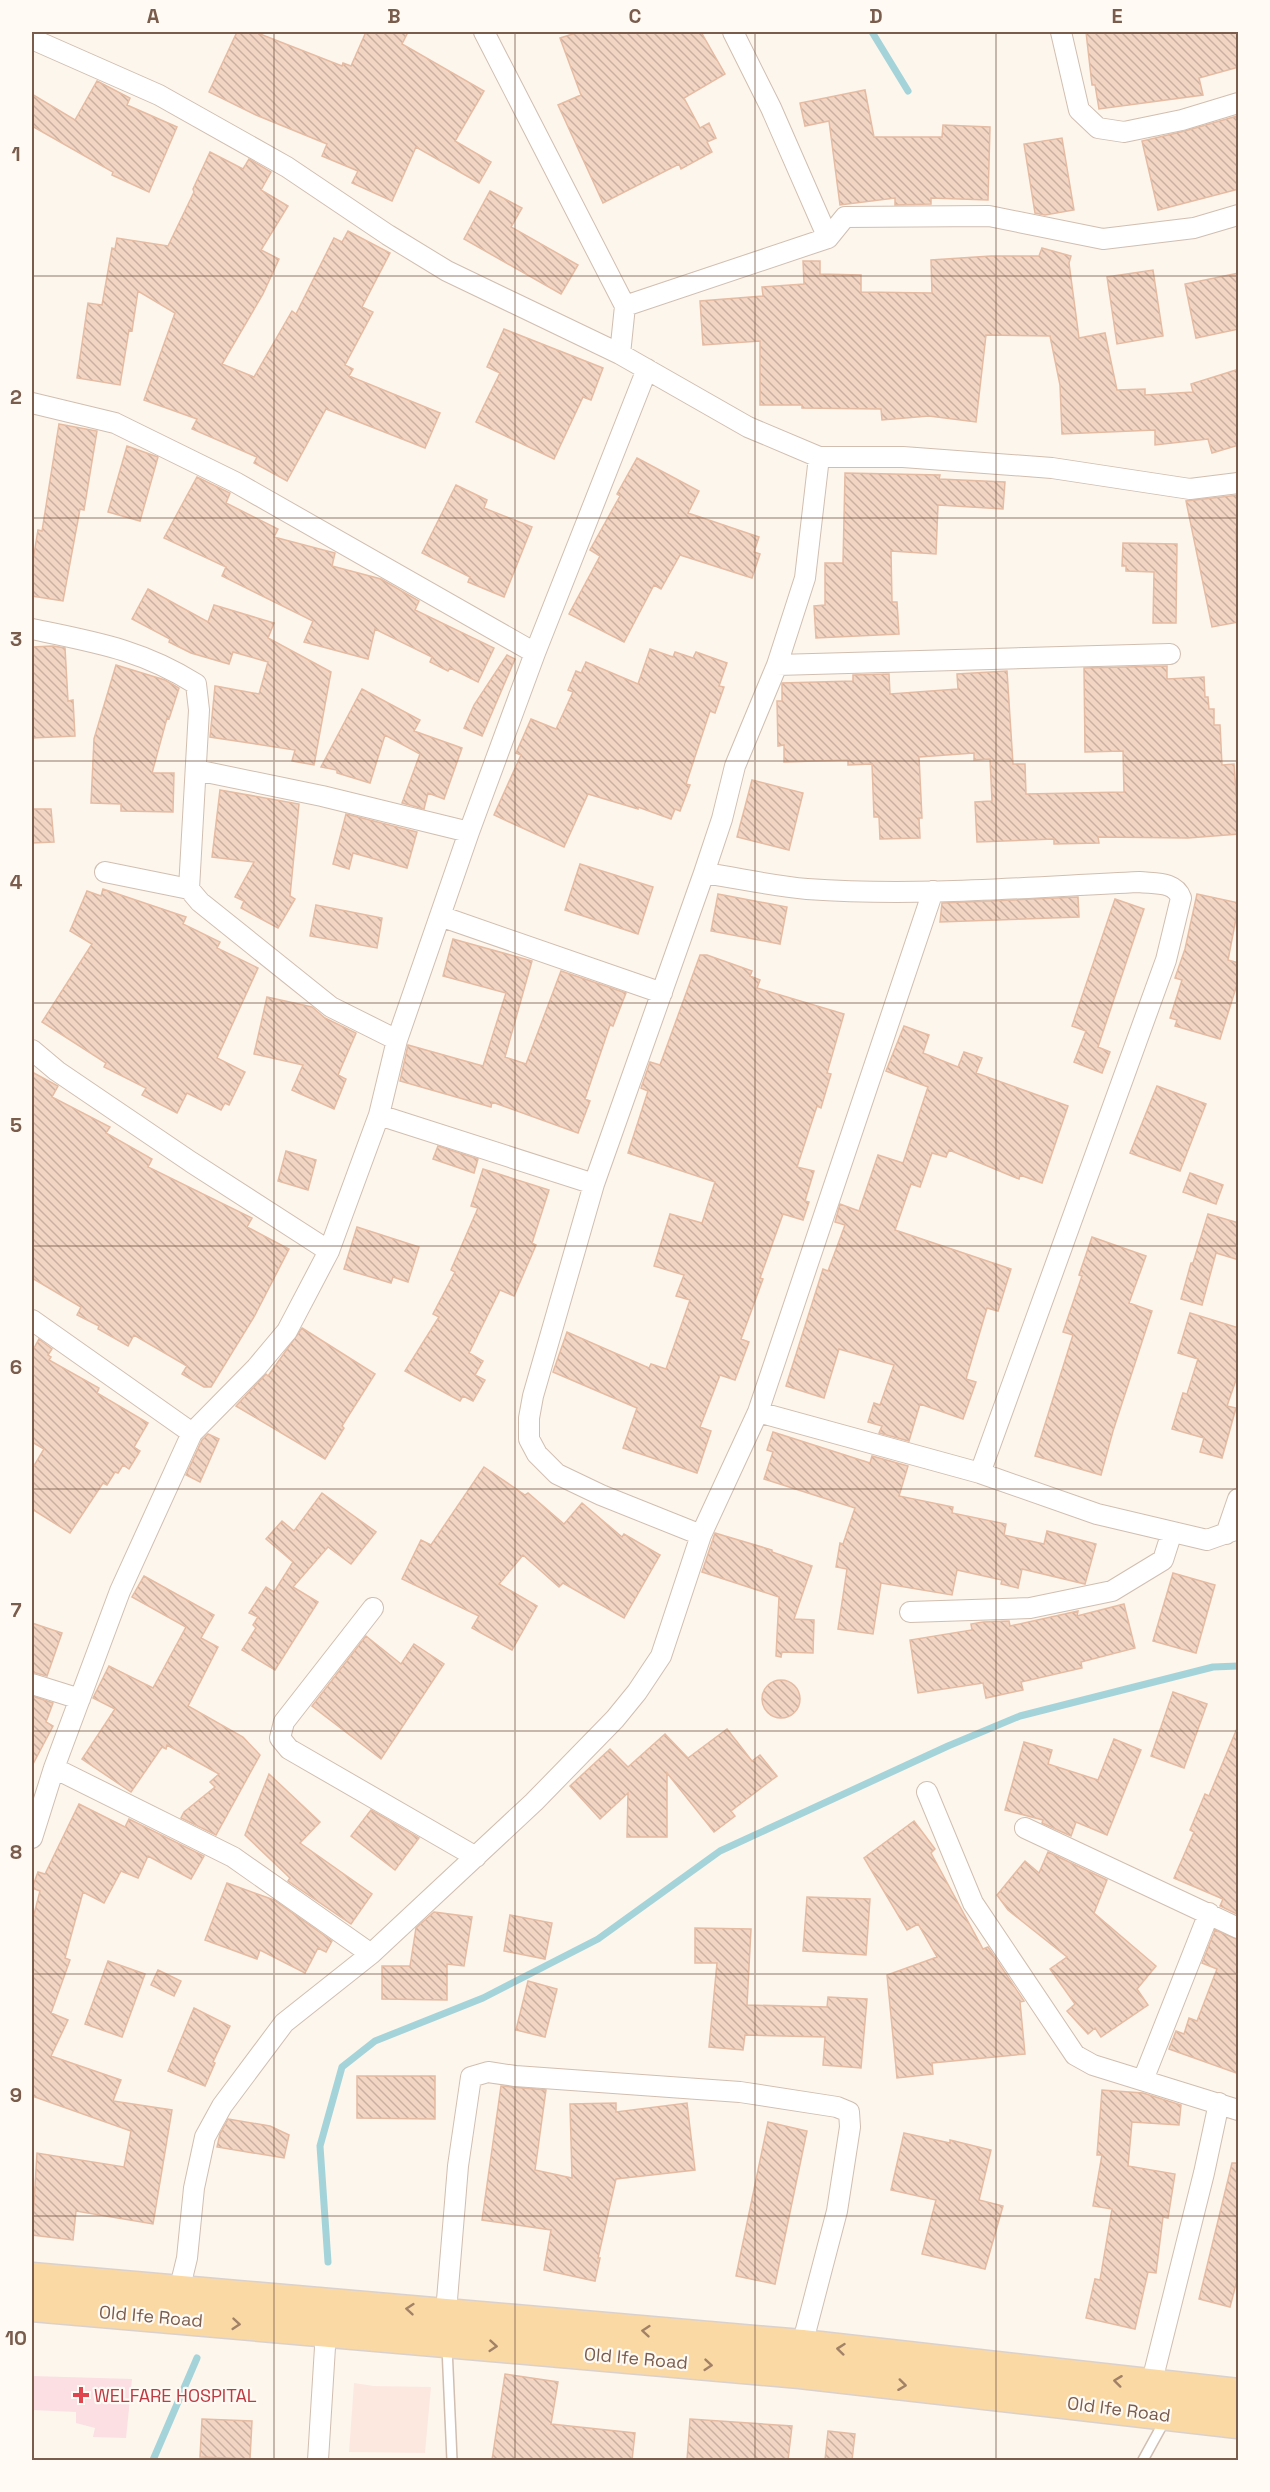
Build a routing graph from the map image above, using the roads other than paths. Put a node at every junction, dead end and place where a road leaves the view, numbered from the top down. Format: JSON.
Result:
{"nodes":[{"id":1,"x":484,"y":32,"type":"edge"},
{"id":2,"x":733,"y":32,"type":"edge"},
{"id":3,"x":1061,"y":32,"type":"edge"},
{"id":4,"x":32,"y":39,"type":"edge"},
{"id":5,"x":1239,"y":103,"type":"edge"},
{"id":6,"x":1239,"y":214,"type":"edge"},
{"id":7,"x":828,"y":238,"type":"junction"},
{"id":8,"x":625,"y":306,"type":"junction"},
{"id":9,"x":620,"y":354,"type":"junction"},
{"id":10,"x":647,"y":369,"type":"junction"},
{"id":11,"x":32,"y":403,"type":"edge"},
{"id":12,"x":819,"y":457,"type":"junction"},
{"id":13,"x":1239,"y":483,"type":"edge"},
{"id":14,"x":32,"y":629,"type":"edge"},
{"id":15,"x":535,"y":652,"type":"junction"},
{"id":16,"x":1170,"y":654,"type":"dead end"},
{"id":17,"x":777,"y":665,"type":"junction"},
{"id":18,"x":196,"y":770,"type":"junction"},
{"id":19,"x":469,"y":832,"type":"junction"},
{"id":20,"x":105,"y":872,"type":"dead end"},
{"id":21,"x":704,"y":873,"type":"junction"},
{"id":22,"x":189,"y":889,"type":"junction"},
{"id":23,"x":933,"y":891,"type":"junction"},
{"id":24,"x":440,"y":916,"type":"junction"},
{"id":25,"x":662,"y":993,"type":"junction"},
{"id":26,"x":397,"y":1040,"type":"junction"},
{"id":27,"x":32,"y":1050,"type":"edge"},
{"id":28,"x":379,"y":1115,"type":"junction"},
{"id":29,"x":594,"y":1184,"type":"junction"},
{"id":30,"x":329,"y":1251,"type":"junction"},
{"id":31,"x":32,"y":1320,"type":"edge"},
{"id":32,"x":758,"y":1412,"type":"junction"},
{"id":33,"x":192,"y":1434,"type":"junction"},
{"id":34,"x":980,"y":1473,"type":"junction"},
{"id":35,"x":1239,"y":1499,"type":"edge"},
{"id":36,"x":1232,"y":1531,"type":"edge"},
{"id":37,"x":1172,"y":1532,"type":"junction"},
{"id":38,"x":701,"y":1535,"type":"junction"},
{"id":39,"x":373,"y":1608,"type":"dead end"},
{"id":40,"x":910,"y":1612,"type":"dead end"},
{"id":41,"x":32,"y":1684,"type":"edge"},
{"id":42,"x":80,"y":1699,"type":"junction"},
{"id":43,"x":54,"y":1768,"type":"junction"},
{"id":44,"x":927,"y":1792,"type":"dead end"},
{"id":45,"x":1025,"y":1828,"type":"dead end"},
{"id":46,"x":32,"y":1838,"type":"edge"},
{"id":47,"x":476,"y":1857,"type":"junction"},
{"id":48,"x":1209,"y":1913,"type":"junction"},
{"id":49,"x":1239,"y":1928,"type":"edge"},
{"id":50,"x":370,"y":1954,"type":"junction"},
{"id":51,"x":1143,"y":2080,"type":"junction"},
{"id":52,"x":1219,"y":2103,"type":"junction"},
{"id":53,"x":1239,"y":2110,"type":"edge"},
{"id":54,"x":32,"y":2278,"type":"edge"},
{"id":55,"x":179,"y":2290,"type":"junction"},
{"id":56,"x":32,"y":2306,"type":"edge"},
{"id":57,"x":446,"y":2312,"type":"junction"},
{"id":58,"x":326,"y":2331,"type":"junction"},
{"id":59,"x":447,"y":2342,"type":"junction"},
{"id":60,"x":802,"y":2345,"type":"junction"},
{"id":61,"x":977,"y":2379,"type":"junction"},
{"id":62,"x":1151,"y":2385,"type":"junction"},
{"id":63,"x":1239,"y":2394,"type":"edge"},
{"id":64,"x":1168,"y":2415,"type":"junction"},
{"id":65,"x":1239,"y":2423,"type":"edge"},
{"id":66,"x":318,"y":2460,"type":"edge"},
{"id":67,"x":453,"y":2460,"type":"edge"},
{"id":68,"x":1143,"y":2460,"type":"edge"}],
"edges":[{"from":1,"to":8,"type":"street"},
{"from":2,"to":7,"type":"street"},
{"from":3,"to":5,"type":"street"},
{"from":4,"to":9,"type":"street"},
{"from":6,"to":7,"type":"street"},
{"from":7,"to":8,"type":"street"},
{"from":8,"to":9,"type":"street"},
{"from":9,"to":10,"type":"street"},
{"from":10,"to":12,"type":"street"},
{"from":10,"to":15,"type":"street"},
{"from":11,"to":15,"type":"street"},
{"from":12,"to":13,"type":"street"},
{"from":12,"to":17,"type":"street"},
{"from":14,"to":18,"type":"street"},
{"from":15,"to":19,"type":"street"},
{"from":16,"to":17,"type":"street"},
{"from":17,"to":21,"type":"street"},
{"from":18,"to":19,"type":"street"},
{"from":18,"to":22,"type":"street"},
{"from":19,"to":24,"type":"street"},
{"from":20,"to":22,"type":"street"},
{"from":21,"to":23,"type":"street"},
{"from":21,"to":25,"type":"street"},
{"from":22,"to":26,"type":"street"},
{"from":23,"to":32,"type":"street"},
{"from":23,"to":34,"type":"street"},
{"from":24,"to":25,"type":"street"},
{"from":24,"to":26,"type":"street"},
{"from":25,"to":29,"type":"street"},
{"from":26,"to":28,"type":"street"},
{"from":27,"to":30,"type":"street"},
{"from":28,"to":29,"type":"street"},
{"from":28,"to":30,"type":"street"},
{"from":29,"to":38,"type":"street"},
{"from":30,"to":33,"type":"street"},
{"from":31,"to":33,"type":"street"},
{"from":32,"to":34,"type":"street"},
{"from":32,"to":38,"type":"street"},
{"from":33,"to":42,"type":"street"},
{"from":34,"to":37,"type":"street"},
{"from":35,"to":36,"type":"street"},
{"from":36,"to":37,"type":"street"},
{"from":37,"to":40,"type":"street"},
{"from":38,"to":47,"type":"street"},
{"from":39,"to":47,"type":"street"},
{"from":41,"to":42,"type":"street"},
{"from":42,"to":43,"type":"street"},
{"from":43,"to":46,"type":"street"},
{"from":43,"to":50,"type":"street"},
{"from":44,"to":51,"type":"street"},
{"from":45,"to":48,"type":"street"},
{"from":47,"to":50,"type":"street"},
{"from":48,"to":49,"type":"street"},
{"from":48,"to":51,"type":"street"},
{"from":50,"to":55,"type":"street"},
{"from":51,"to":52,"type":"street"},
{"from":52,"to":53,"type":"street"},
{"from":52,"to":62,"type":"street"},
{"from":54,"to":55,"type":"main road","name":"Old Ife Road"},
{"from":57,"to":55,"type":"main road","name":"Old Ife Road","one_way":true},
{"from":56,"to":58,"type":"main road","name":"Old Ife Road","one_way":true},
{"from":60,"to":57,"type":"main road","name":"Old Ife Road","one_way":true},
{"from":57,"to":60,"type":"street"},
{"from":58,"to":59,"type":"main road","name":"Old Ife Road"},
{"from":58,"to":66,"type":"street"},
{"from":59,"to":61,"type":"main road","name":"Old Ife Road","one_way":true},
{"from":59,"to":67,"type":"lane"},
{"from":61,"to":60,"type":"main road","name":"Old Ife Road","one_way":true},
{"from":62,"to":61,"type":"main road","name":"Old Ife Road","one_way":true},
{"from":61,"to":64,"type":"main road","name":"Old Ife Road"},
{"from":62,"to":63,"type":"main road","name":"Old Ife Road"},
{"from":64,"to":65,"type":"main road","name":"Old Ife Road"},
{"from":64,"to":68,"type":"lane"}]}
